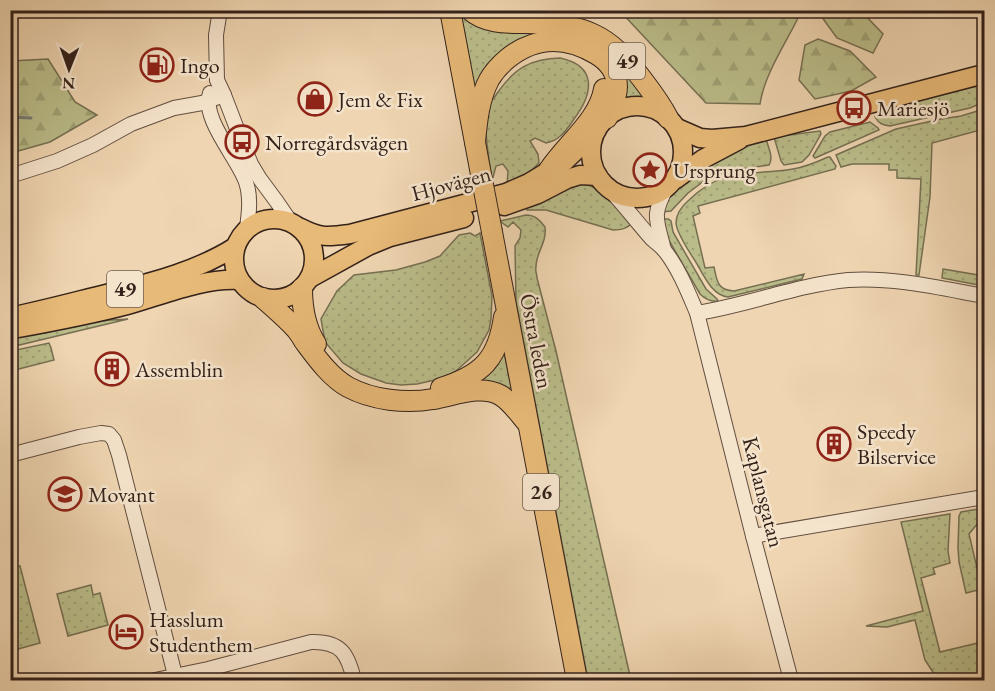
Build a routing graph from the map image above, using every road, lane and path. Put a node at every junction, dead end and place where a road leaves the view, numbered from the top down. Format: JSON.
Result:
{"nodes":[{"id":1,"x":220,"y":10,"type":"edge"},
{"id":2,"x":450,"y":10,"type":"edge"},
{"id":3,"x":470,"y":10,"type":"edge"},
{"id":4,"x":584,"y":47,"type":"junction"},
{"id":5,"x":984,"y":74,"type":"edge"},
{"id":6,"x":217,"y":80,"type":"junction"},
{"id":7,"x":224,"y":94,"type":"junction"},
{"id":8,"x":207,"y":101,"type":"junction"},
{"id":9,"x":672,"y":123,"type":"junction"},
{"id":10,"x":601,"y":124,"type":"junction"},
{"id":11,"x":746,"y":136,"type":"junction"},
{"id":12,"x":475,"y":142,"type":"junction"},
{"id":13,"x":549,"y":170,"type":"junction"},
{"id":14,"x":10,"y":176,"type":"edge"},
{"id":15,"x":604,"y":182,"type":"junction"},
{"id":16,"x":671,"y":183,"type":"junction"},
{"id":17,"x":295,"y":224,"type":"junction"},
{"id":18,"x":248,"y":228,"type":"junction"},
{"id":19,"x":235,"y":247,"type":"junction"},
{"id":20,"x":664,"y":250,"type":"junction"},
{"id":21,"x":239,"y":280,"type":"junction"},
{"id":22,"x":306,"y":283,"type":"junction"},
{"id":23,"x":984,"y":296,"type":"edge"},
{"id":24,"x":263,"y":298,"type":"junction"},
{"id":25,"x":506,"y":305,"type":"junction"},
{"id":26,"x":697,"y":313,"type":"junction"},
{"id":27,"x":10,"y":318,"type":"edge"},
{"id":28,"x":10,"y":330,"type":"edge"},
{"id":29,"x":528,"y":424,"type":"junction"},
{"id":30,"x":10,"y":455,"type":"edge"},
{"id":31,"x":984,"y":497,"type":"edge"},
{"id":32,"x":753,"y":536,"type":"junction"},
{"id":33,"x":175,"y":675,"type":"junction"},
{"id":34,"x":155,"y":681,"type":"edge"},
{"id":35,"x":354,"y":681,"type":"edge"},
{"id":36,"x":577,"y":681,"type":"edge"},
{"id":37,"x":792,"y":681,"type":"edge"}],
"edges":[{"from":1,"to":6,"type":"street"},
{"from":2,"to":12,"type":"highway","name":"Östra leden","number":"26"},
{"from":3,"to":9,"type":"highway","number":"49"},
{"from":4,"to":10,"type":"highway"},
{"from":4,"to":12,"type":"highway"},
{"from":4,"to":13,"type":"highway"},
{"from":5,"to":11,"type":"main road"},
{"from":6,"to":7,"type":"street"},
{"from":6,"to":8,"type":"street"},
{"from":7,"to":8,"type":"street"},
{"from":7,"to":17,"type":"street"},
{"from":8,"to":14,"type":"street"},
{"from":8,"to":18,"type":"street"},
{"from":9,"to":10,"type":"main road"},
{"from":9,"to":11,"type":"main road"},
{"from":9,"to":16,"type":"main road","number":"49"},
{"from":10,"to":13,"type":"main road","name":"Hjovägen"},
{"from":10,"to":15,"type":"main road"},
{"from":11,"to":16,"type":"main road"},
{"from":12,"to":25,"type":"highway","name":"Östra leden","number":"26","bridge":true},
{"from":13,"to":17,"type":"main road","name":"Hjovägen"},
{"from":15,"to":16,"type":"main road"},
{"from":15,"to":20,"type":"street","name":"Kaplansgatan"},
{"from":15,"to":22,"type":"main road","name":"Hjovägen"},
{"from":16,"to":20,"type":"street","name":"Kaplansgatan"},
{"from":17,"to":18,"type":"main road"},
{"from":17,"to":22,"type":"main road"},
{"from":18,"to":19,"type":"main road","number":"49"},
{"from":19,"to":21,"type":"main road"},
{"from":19,"to":27,"type":"main road","number":"49"},
{"from":20,"to":26,"type":"street","name":"Kaplansgatan"},
{"from":21,"to":24,"type":"main road"},
{"from":21,"to":28,"type":"main road","number":"49"},
{"from":22,"to":24,"type":"main road"},
{"from":22,"to":25,"type":"highway"},
{"from":23,"to":26,"type":"street"},
{"from":24,"to":29,"type":"highway"},
{"from":25,"to":29,"type":"highway","name":"Östra leden","number":"26"},
{"from":26,"to":32,"type":"street","name":"Kaplansgatan"},
{"from":29,"to":36,"type":"highway","name":"Östra leden","number":"26"},
{"from":30,"to":33,"type":"street"},
{"from":31,"to":32,"type":"street"},
{"from":32,"to":37,"type":"street","name":"Kaplansgatan"},
{"from":33,"to":34,"type":"street"},
{"from":33,"to":35,"type":"street"}]}
